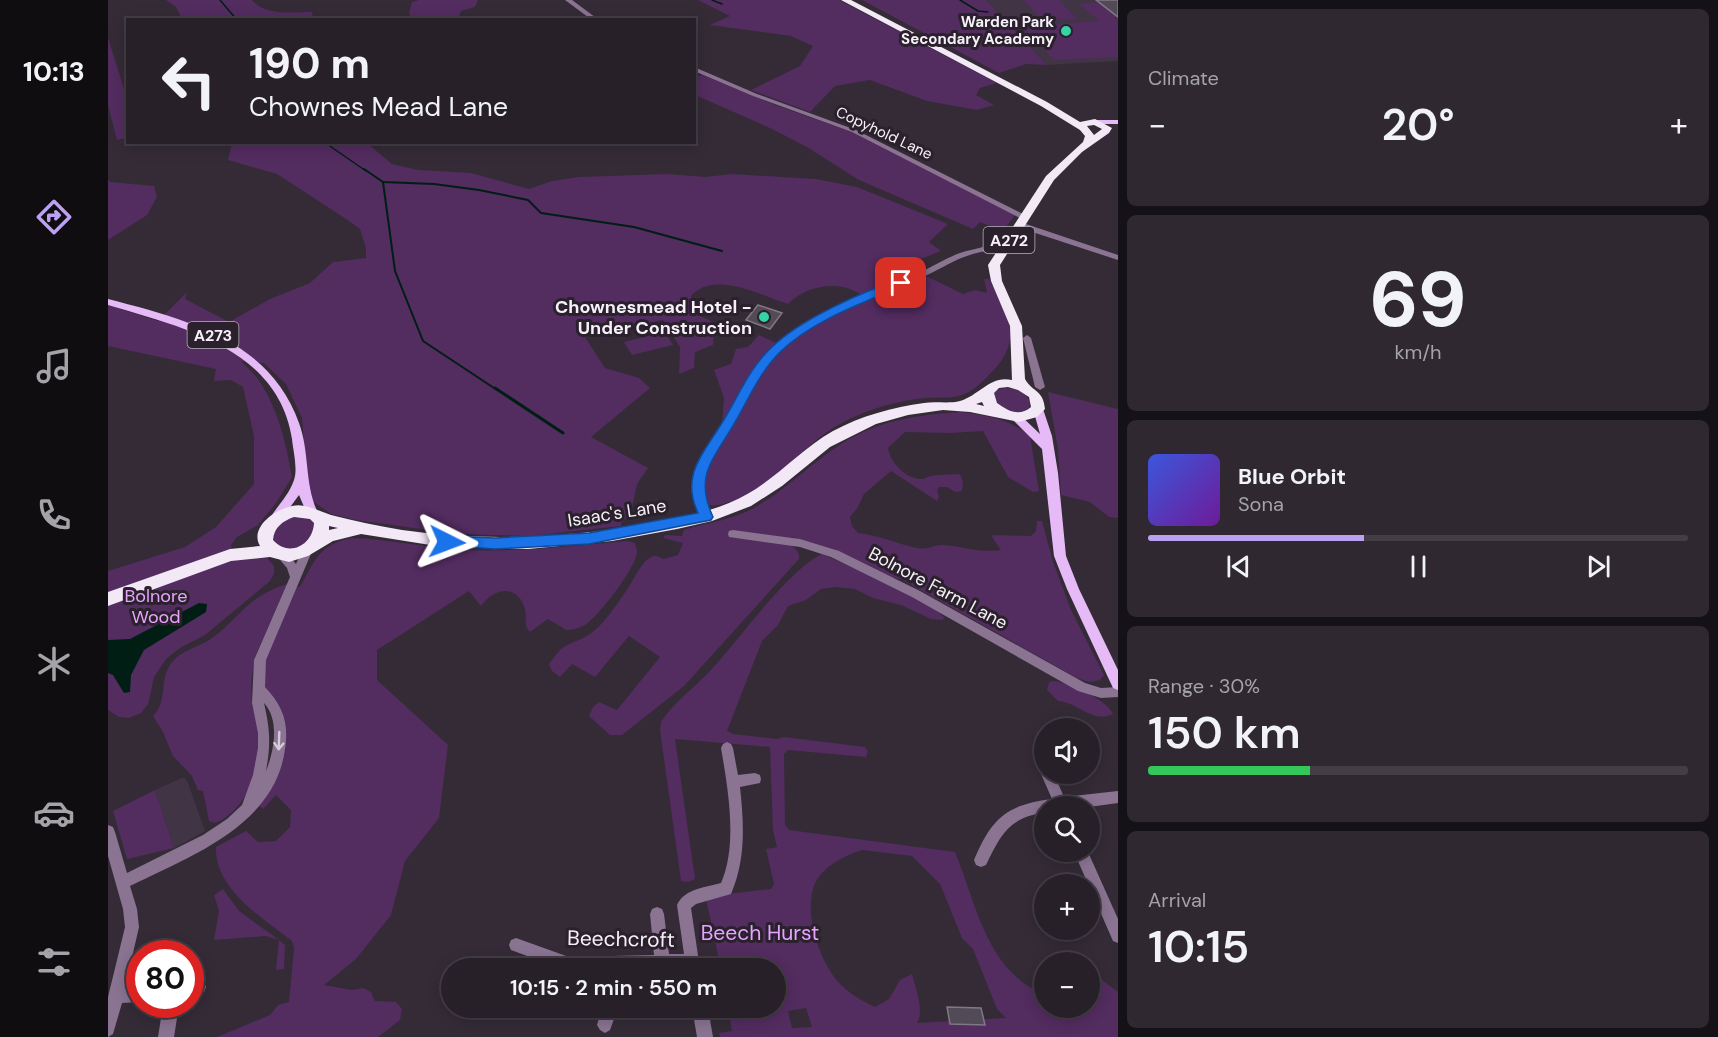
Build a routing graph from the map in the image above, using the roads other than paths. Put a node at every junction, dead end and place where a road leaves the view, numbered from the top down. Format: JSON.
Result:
{"nodes":[{"id":1,"x":568,"y":0,"type":"edge"},
{"id":2,"x":845,"y":0,"type":"edge"},
{"id":3,"x":593,"y":18,"type":"edge"},
{"id":4,"x":696,"y":70,"type":"edge"},
{"id":5,"x":1118,"y":122,"type":"edge"},
{"id":6,"x":1089,"y":126,"type":"junction"},
{"id":7,"x":1118,"y":127,"type":"edge"},
{"id":8,"x":1106,"y":131,"type":"junction"},
{"id":9,"x":1088,"y":142,"type":"junction"},
{"id":10,"x":1022,"y":221,"type":"junction"},
{"id":11,"x":987,"y":251,"type":"dead end"},
{"id":12,"x":1118,"y":258,"type":"edge"},
{"id":13,"x":108,"y":302,"type":"edge"},
{"id":14,"x":1027,"y":338,"type":"dead end"},
{"id":15,"x":1017,"y":356,"type":"junction"},
{"id":16,"x":1033,"y":360,"type":"junction"},
{"id":17,"x":1022,"y":386,"type":"junction"},
{"id":18,"x":1040,"y":387,"type":"dead end"},
{"id":19,"x":991,"y":388,"type":"junction"},
{"id":20,"x":960,"y":406,"type":"junction"},
{"id":21,"x":1038,"y":409,"type":"junction"},
{"id":22,"x":1009,"y":416,"type":"junction"},
{"id":23,"x":1046,"y":446,"type":"junction"},
{"id":24,"x":300,"y":480,"type":"junction"},
{"id":25,"x":315,"y":515,"type":"junction"},
{"id":26,"x":706,"y":517,"type":"junction"},
{"id":27,"x":271,"y":524,"type":"junction"},
{"id":28,"x":359,"y":529,"type":"junction"},
{"id":29,"x":733,"y":534,"type":"dead end"},
{"id":30,"x":312,"y":546,"type":"junction"},
{"id":31,"x":276,"y":552,"type":"junction"},
{"id":32,"x":230,"y":555,"type":"junction"},
{"id":33,"x":296,"y":577,"type":"junction"},
{"id":34,"x":108,"y":599,"type":"edge"},
{"id":35,"x":1118,"y":684,"type":"edge"},
{"id":36,"x":1118,"y":692,"type":"edge"},
{"id":37,"x":727,"y":748,"type":"dead end"},
{"id":38,"x":755,"y":779,"type":"dead end"},
{"id":39,"x":733,"y":782,"type":"junction"},
{"id":40,"x":1118,"y":797,"type":"edge"},
{"id":41,"x":1100,"y":800,"type":"edge"},
{"id":42,"x":1034,"y":808,"type":"edge"},
{"id":43,"x":109,"y":841,"type":"edge"},
{"id":44,"x":981,"y":860,"type":"dead end"},
{"id":45,"x":1085,"y":862,"type":"edge"},
{"id":46,"x":122,"y":883,"type":"junction"},
{"id":47,"x":657,"y":914,"type":"dead end"},
{"id":48,"x":1118,"y":936,"type":"edge"},
{"id":49,"x":516,"y":945,"type":"dead end"},
{"id":50,"x":552,"y":958,"type":"edge"},
{"id":51,"x":662,"y":958,"type":"edge"},
{"id":52,"x":692,"y":958,"type":"edge"},
{"id":53,"x":126,"y":995,"type":"edge"},
{"id":54,"x":116,"y":996,"type":"junction"},
{"id":55,"x":169,"y":1018,"type":"edge"},
{"id":56,"x":607,"y":1018,"type":"edge"},
{"id":57,"x":702,"y":1018,"type":"edge"},
{"id":58,"x":605,"y":1025,"type":"dead end"},
{"id":59,"x":108,"y":1029,"type":"edge"},
{"id":60,"x":166,"y":1037,"type":"edge"},
{"id":61,"x":705,"y":1037,"type":"edge"}],
"edges":[{"from":1,"to":3,"type":"street"},
{"from":2,"to":6,"type":"highway"},
{"from":4,"to":10,"type":"street","name":"Copyhold Lane"},
{"from":5,"to":6,"type":"main road"},
{"from":6,"to":8,"type":"highway"},
{"from":6,"to":9,"type":"highway"},
{"from":7,"to":8,"type":"main road"},
{"from":8,"to":9,"type":"highway","number":"A272"},
{"from":9,"to":10,"type":"highway","number":"A272"},
{"from":10,"to":12,"type":"street","name":"Copyhold Lane"},
{"from":10,"to":15,"type":"highway","number":"A272"},
{"from":11,"to":26,"type":"street"},
{"from":13,"to":24,"type":"main road","number":"A273"},
{"from":14,"to":16,"type":"street"},
{"from":15,"to":16,"type":"street"},
{"from":15,"to":17,"type":"highway","number":"A272"},
{"from":15,"to":19,"type":"highway"},
{"from":16,"to":18,"type":"street"},
{"from":17,"to":19,"type":"highway"},
{"from":17,"to":21,"type":"highway"},
{"from":19,"to":20,"type":"highway","name":"Isaac's Lane"},
{"from":19,"to":22,"type":"highway"},
{"from":20,"to":22,"type":"highway","name":"Isaac's Lane"},
{"from":20,"to":26,"type":"highway","name":"Isaac's Lane"},
{"from":21,"to":22,"type":"highway"},
{"from":21,"to":23,"type":"main road"},
{"from":22,"to":23,"type":"main road"},
{"from":23,"to":35,"type":"main road"},
{"from":24,"to":25,"type":"main road","number":"A273"},
{"from":24,"to":27,"type":"main road"},
{"from":25,"to":27,"type":"highway"},
{"from":25,"to":28,"type":"highway","name":"Isaac's Lane"},
{"from":25,"to":30,"type":"highway"},
{"from":26,"to":28,"type":"highway","name":"Isaac's Lane"},
{"from":27,"to":31,"type":"highway"},
{"from":27,"to":32,"type":"highway"},
{"from":28,"to":30,"type":"highway","name":"Isaac's Lane"},
{"from":29,"to":36,"type":"street","name":"Bolnore Farm Lane"},
{"from":30,"to":31,"type":"highway"},
{"from":30,"to":33,"type":"street"},
{"from":31,"to":32,"type":"highway"},
{"from":31,"to":33,"type":"street"},
{"from":32,"to":34,"type":"highway"},
{"from":33,"to":46,"type":"street"},
{"from":37,"to":39,"type":"street"},
{"from":38,"to":39,"type":"street"},
{"from":39,"to":52,"type":"street"},
{"from":40,"to":41,"type":"street"},
{"from":42,"to":44,"type":"street"},
{"from":43,"to":46,"type":"street"},
{"from":45,"to":48,"type":"street"},
{"from":46,"to":54,"type":"street"},
{"from":47,"to":51,"type":"street"},
{"from":49,"to":50,"type":"street","name":"Beechcroft"},
{"from":53,"to":54,"type":"street"},
{"from":54,"to":59,"type":"street"},
{"from":55,"to":60,"type":"street"},
{"from":56,"to":58,"type":"street"},
{"from":57,"to":61,"type":"street"}]}
